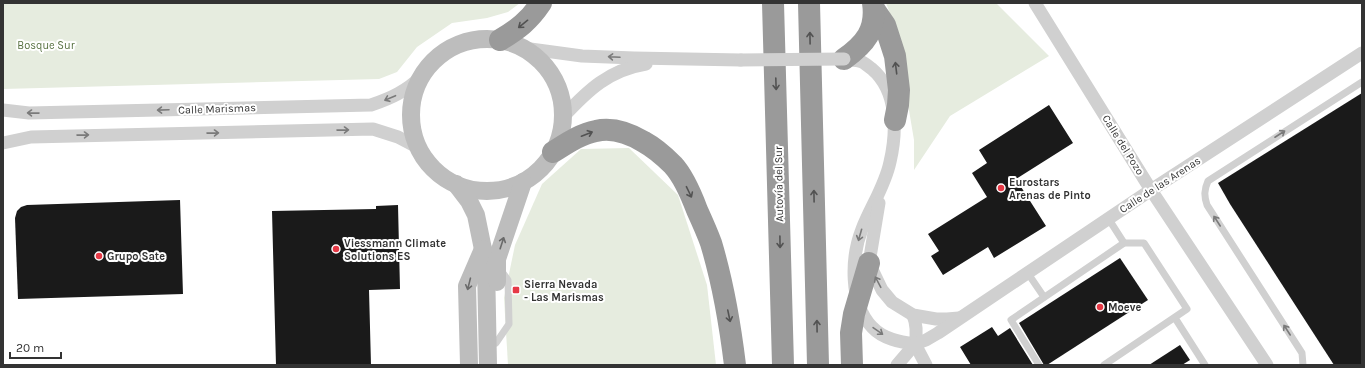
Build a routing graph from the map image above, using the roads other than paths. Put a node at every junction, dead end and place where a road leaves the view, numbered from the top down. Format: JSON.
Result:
{"nodes":[{"id":1,"x":541,"y":3,"type":"edge"},
{"id":2,"x":772,"y":3,"type":"edge"},
{"id":3,"x":809,"y":3,"type":"edge"},
{"id":4,"x":1034,"y":3,"type":"edge"},
{"id":5,"x":874,"y":6,"type":"edge"},
{"id":6,"x":500,"y":40,"type":"junction"},
{"id":7,"x":523,"y":48,"type":"junction"},
{"id":8,"x":1362,"y":53,"type":"edge"},
{"id":9,"x":844,"y":59,"type":"junction"},
{"id":10,"x":667,"y":60,"type":"junction"},
{"id":11,"x":422,"y":76,"type":"junction"},
{"id":12,"x":1362,"y":82,"type":"edge"},
{"id":13,"x":3,"y":110,"type":"edge"},
{"id":14,"x":563,"y":117,"type":"junction"},
{"id":15,"x":895,"y":120,"type":"junction"},
{"id":16,"x":3,"y":143,"type":"edge"},
{"id":17,"x":419,"y":148,"type":"junction"},
{"id":18,"x":553,"y":152,"type":"junction"},
{"id":19,"x":523,"y":182,"type":"junction"},
{"id":20,"x":456,"y":184,"type":"junction"},
{"id":21,"x":882,"y":187,"type":"junction"},
{"id":22,"x":1151,"y":190,"type":"junction"},
{"id":23,"x":1108,"y":218,"type":"junction"},
{"id":24,"x":1124,"y":243,"type":"junction"},
{"id":25,"x":489,"y":259,"type":"junction"},
{"id":26,"x":869,"y":263,"type":"junction"},
{"id":27,"x":1027,"y":272,"type":"junction"},
{"id":28,"x":1044,"y":297,"type":"junction"},
{"id":29,"x":857,"y":299,"type":"junction"},
{"id":30,"x":913,"y":315,"type":"junction"},
{"id":31,"x":959,"y":318,"type":"junction"},
{"id":32,"x":1175,"y":318,"type":"junction"},
{"id":33,"x":916,"y":344,"type":"junction"},
{"id":34,"x":469,"y":365,"type":"edge"},
{"id":35,"x":488,"y":365,"type":"edge"},
{"id":36,"x":496,"y":365,"type":"edge"},
{"id":37,"x":735,"y":365,"type":"edge"},
{"id":38,"x":783,"y":365,"type":"edge"},
{"id":39,"x":818,"y":365,"type":"edge"},
{"id":40,"x":852,"y":365,"type":"edge"},
{"id":41,"x":897,"y":365,"type":"edge"},
{"id":42,"x":926,"y":365,"type":"edge"},
{"id":43,"x":1039,"y":365,"type":"edge"},
{"id":44,"x":1104,"y":365,"type":"edge"},
{"id":45,"x":1205,"y":365,"type":"edge"},
{"id":46,"x":1267,"y":365,"type":"edge"},
{"id":47,"x":1303,"y":365,"type":"edge"}],
"edges":[{"from":1,"to":6,"type":"highway","one_way":true},
{"from":2,"to":38,"type":"highway","name":"Autovía del Sur","one_way":true},
{"from":39,"to":3,"type":"highway","one_way":true},
{"from":4,"to":22,"type":"street","name":"Calle del Pozo"},
{"from":5,"to":9,"type":"highway"},
{"from":15,"to":5,"type":"highway","one_way":true},
{"from":6,"to":7,"type":"main road"},
{"from":6,"to":11,"type":"main road"},
{"from":10,"to":7,"type":"street","one_way":true},
{"from":7,"to":14,"type":"main road"},
{"from":8,"to":22,"type":"street","name":"Calle de las Arenas"},
{"from":9,"to":10,"type":"street","bridge":true},
{"from":9,"to":15,"type":"street"},
{"from":10,"to":14,"type":"street"},
{"from":11,"to":13,"type":"street","name":"Calle Marismas","one_way":true},
{"from":11,"to":17,"type":"main road"},
{"from":47,"to":12,"type":"lane","one_way":true},
{"from":14,"to":18,"type":"main road"},
{"from":15,"to":21,"type":"street"},
{"from":16,"to":17,"type":"street","one_way":true},
{"from":17,"to":20,"type":"main road"},
{"from":18,"to":19,"type":"main road"},
{"from":18,"to":37,"type":"highway","one_way":true},
{"from":19,"to":20,"type":"main road"},
{"from":25,"to":19,"type":"main road","one_way":true},
{"from":20,"to":25,"type":"main road"},
{"from":21,"to":26,"type":"street"},
{"from":21,"to":29,"type":"street","one_way":true},
{"from":22,"to":23,"type":"street","name":"Calle de las Arenas"},
{"from":22,"to":46,"type":"street","name":"Calle del Pozo"},
{"from":23,"to":24,"type":"lane"},
{"from":23,"to":27,"type":"street","name":"Calle de las Arenas"},
{"from":24,"to":28,"type":"lane"},
{"from":24,"to":32,"type":"lane"},
{"from":25,"to":34,"type":"main road","one_way":true},
{"from":25,"to":35,"type":"main road"},
{"from":25,"to":36,"type":"main road"},
{"from":26,"to":29,"type":"highway"},
{"from":30,"to":26,"type":"street","one_way":true},
{"from":27,"to":28,"type":"lane"},
{"from":27,"to":31,"type":"street","name":"Calle de las Arenas"},
{"from":28,"to":43,"type":"lane"},
{"from":29,"to":33,"type":"street","one_way":true},
{"from":29,"to":40,"type":"highway"},
{"from":30,"to":31,"type":"street"},
{"from":30,"to":33,"type":"street"},
{"from":31,"to":33,"type":"street","name":"Calle de las Arenas"},
{"from":32,"to":44,"type":"lane"},
{"from":32,"to":45,"type":"lane"},
{"from":33,"to":41,"type":"street"},
{"from":33,"to":42,"type":"street"}]}
